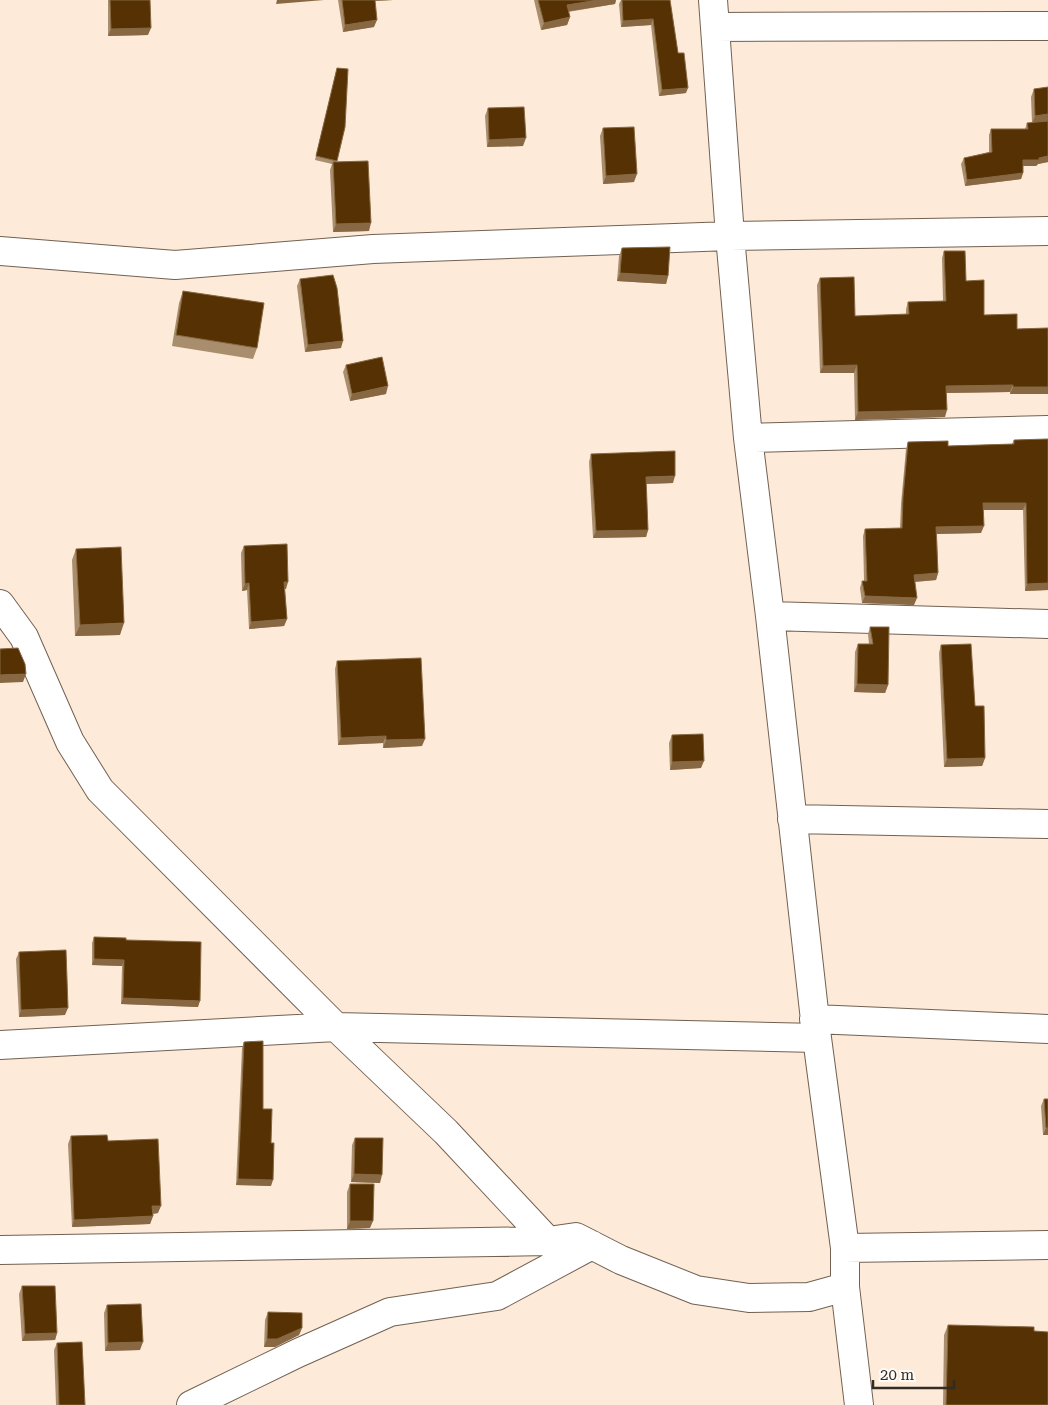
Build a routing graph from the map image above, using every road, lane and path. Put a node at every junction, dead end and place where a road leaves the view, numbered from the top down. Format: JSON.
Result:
{"nodes":[{"id":1,"x":713,"y":0,"type":"edge"},
{"id":2,"x":1048,"y":26,"type":"edge"},
{"id":3,"x":715,"y":27,"type":"junction"},
{"id":4,"x":1048,"y":231,"type":"edge"},
{"id":5,"x":730,"y":236,"type":"junction"},
{"id":6,"x":0,"y":251,"type":"edge"},
{"id":7,"x":1048,"y":430,"type":"edge"},
{"id":8,"x":748,"y":438,"type":"junction"},
{"id":9,"x":0,"y":604,"type":"edge"},
{"id":10,"x":770,"y":616,"type":"junction"},
{"id":11,"x":1048,"y":624,"type":"edge"},
{"id":12,"x":792,"y":819,"type":"junction"},
{"id":13,"x":1048,"y":824,"type":"edge"},
{"id":14,"x":336,"y":1028,"type":"junction"},
{"id":15,"x":816,"y":1028,"type":"junction"},
{"id":16,"x":1048,"y":1030,"type":"edge"},
{"id":17,"x":0,"y":1044,"type":"edge"},
{"id":18,"x":548,"y":1241,"type":"junction"},
{"id":19,"x":592,"y":1245,"type":"junction"},
{"id":20,"x":1048,"y":1245,"type":"edge"},
{"id":21,"x":845,"y":1248,"type":"junction"},
{"id":22,"x":0,"y":1250,"type":"edge"},
{"id":23,"x":845,"y":1287,"type":"junction"},
{"id":24,"x":191,"y":1405,"type":"edge"},
{"id":25,"x":859,"y":1405,"type":"edge"}],
"edges":[{"from":1,"to":3,"type":"street"},
{"from":2,"to":3,"type":"street"},
{"from":3,"to":5,"type":"street"},
{"from":4,"to":5,"type":"street"},
{"from":5,"to":6,"type":"street"},
{"from":5,"to":8,"type":"street"},
{"from":7,"to":8,"type":"street"},
{"from":8,"to":10,"type":"street"},
{"from":9,"to":14,"type":"street"},
{"from":10,"to":11,"type":"street"},
{"from":10,"to":12,"type":"street"},
{"from":12,"to":13,"type":"street"},
{"from":12,"to":15,"type":"street"},
{"from":14,"to":15,"type":"street"},
{"from":14,"to":17,"type":"street"},
{"from":14,"to":18,"type":"street"},
{"from":15,"to":16,"type":"street"},
{"from":15,"to":21,"type":"street"},
{"from":18,"to":19,"type":"street"},
{"from":18,"to":22,"type":"street"},
{"from":19,"to":23,"type":"street"},
{"from":19,"to":24,"type":"street"},
{"from":20,"to":21,"type":"street"},
{"from":21,"to":23,"type":"street"},
{"from":23,"to":25,"type":"street"}]}
